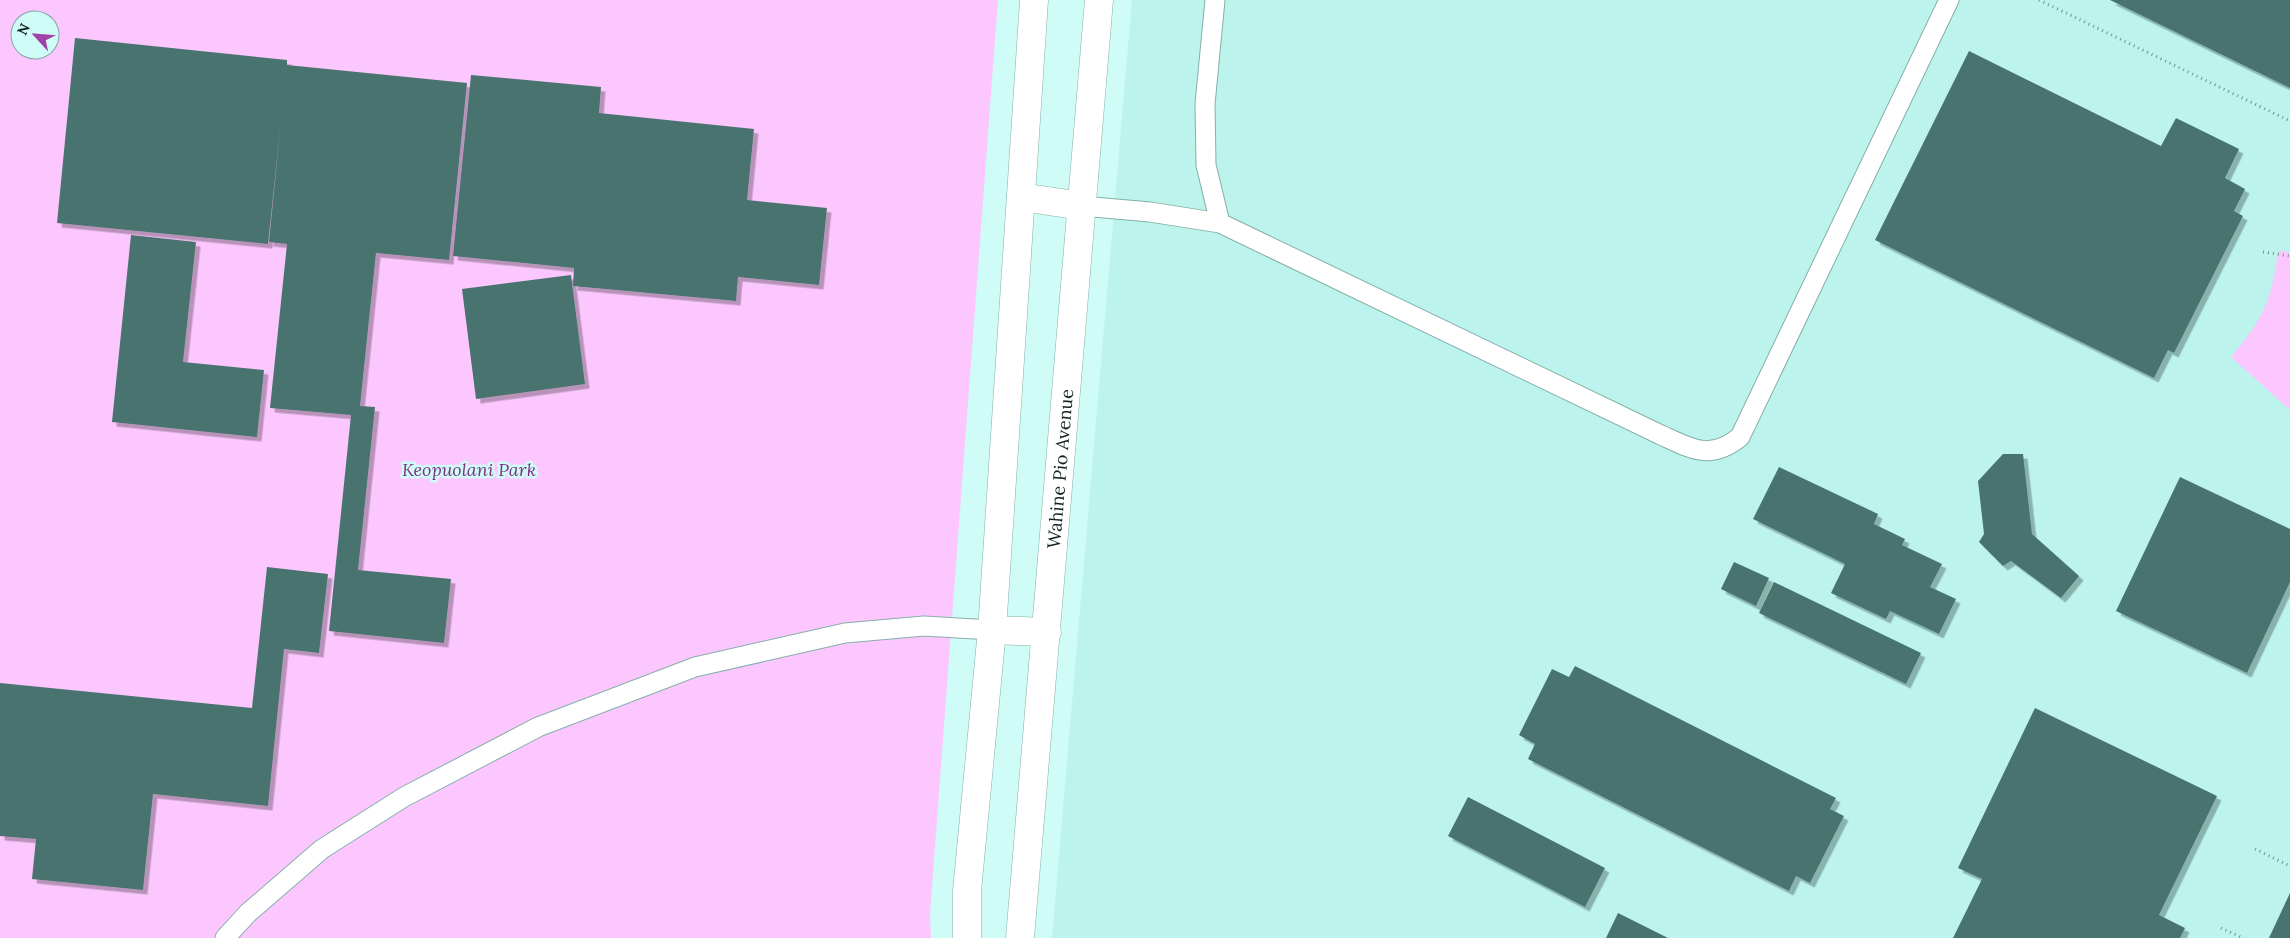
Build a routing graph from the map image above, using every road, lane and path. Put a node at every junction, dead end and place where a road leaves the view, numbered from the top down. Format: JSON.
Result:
{"nodes":[{"id":1,"x":1034,"y":0,"type":"edge"},
{"id":2,"x":1099,"y":0,"type":"edge"},
{"id":3,"x":1215,"y":0,"type":"edge"},
{"id":4,"x":1949,"y":0,"type":"edge"},
{"id":5,"x":2039,"y":0,"type":"edge"},
{"id":6,"x":2290,"y":121,"type":"edge"},
{"id":7,"x":1021,"y":197,"type":"junction"},
{"id":8,"x":1082,"y":206,"type":"junction"},
{"id":9,"x":1220,"y":223,"type":"junction"},
{"id":10,"x":2263,"y":252,"type":"dead end"},
{"id":11,"x":2290,"y":256,"type":"edge"},
{"id":12,"x":992,"y":630,"type":"junction"},
{"id":13,"x":1047,"y":632,"type":"junction"},
{"id":14,"x":2255,"y":849,"type":"dead end"},
{"id":15,"x":2290,"y":866,"type":"edge"},
{"id":16,"x":2221,"y":928,"type":"dead end"},
{"id":17,"x":225,"y":938,"type":"edge"},
{"id":18,"x":967,"y":938,"type":"edge"},
{"id":19,"x":1020,"y":938,"type":"edge"},
{"id":20,"x":2243,"y":938,"type":"edge"}],
"edges":[{"from":1,"to":7,"type":"street"},
{"from":2,"to":8,"type":"street","name":"Wahine Pio Avenue"},
{"from":3,"to":9,"type":"lane"},
{"from":4,"to":9,"type":"lane"},
{"from":5,"to":6,"type":"path"},
{"from":7,"to":8,"type":"street"},
{"from":7,"to":12,"type":"street"},
{"from":8,"to":9,"type":"lane"},
{"from":8,"to":13,"type":"street","name":"Wahine Pio Avenue"},
{"from":10,"to":11,"type":"path"},
{"from":12,"to":13,"type":"street"},
{"from":12,"to":17,"type":"lane"},
{"from":12,"to":18,"type":"street"},
{"from":13,"to":19,"type":"street","name":"Wahine Pio Avenue"},
{"from":14,"to":15,"type":"path"},
{"from":16,"to":20,"type":"path"}]}
